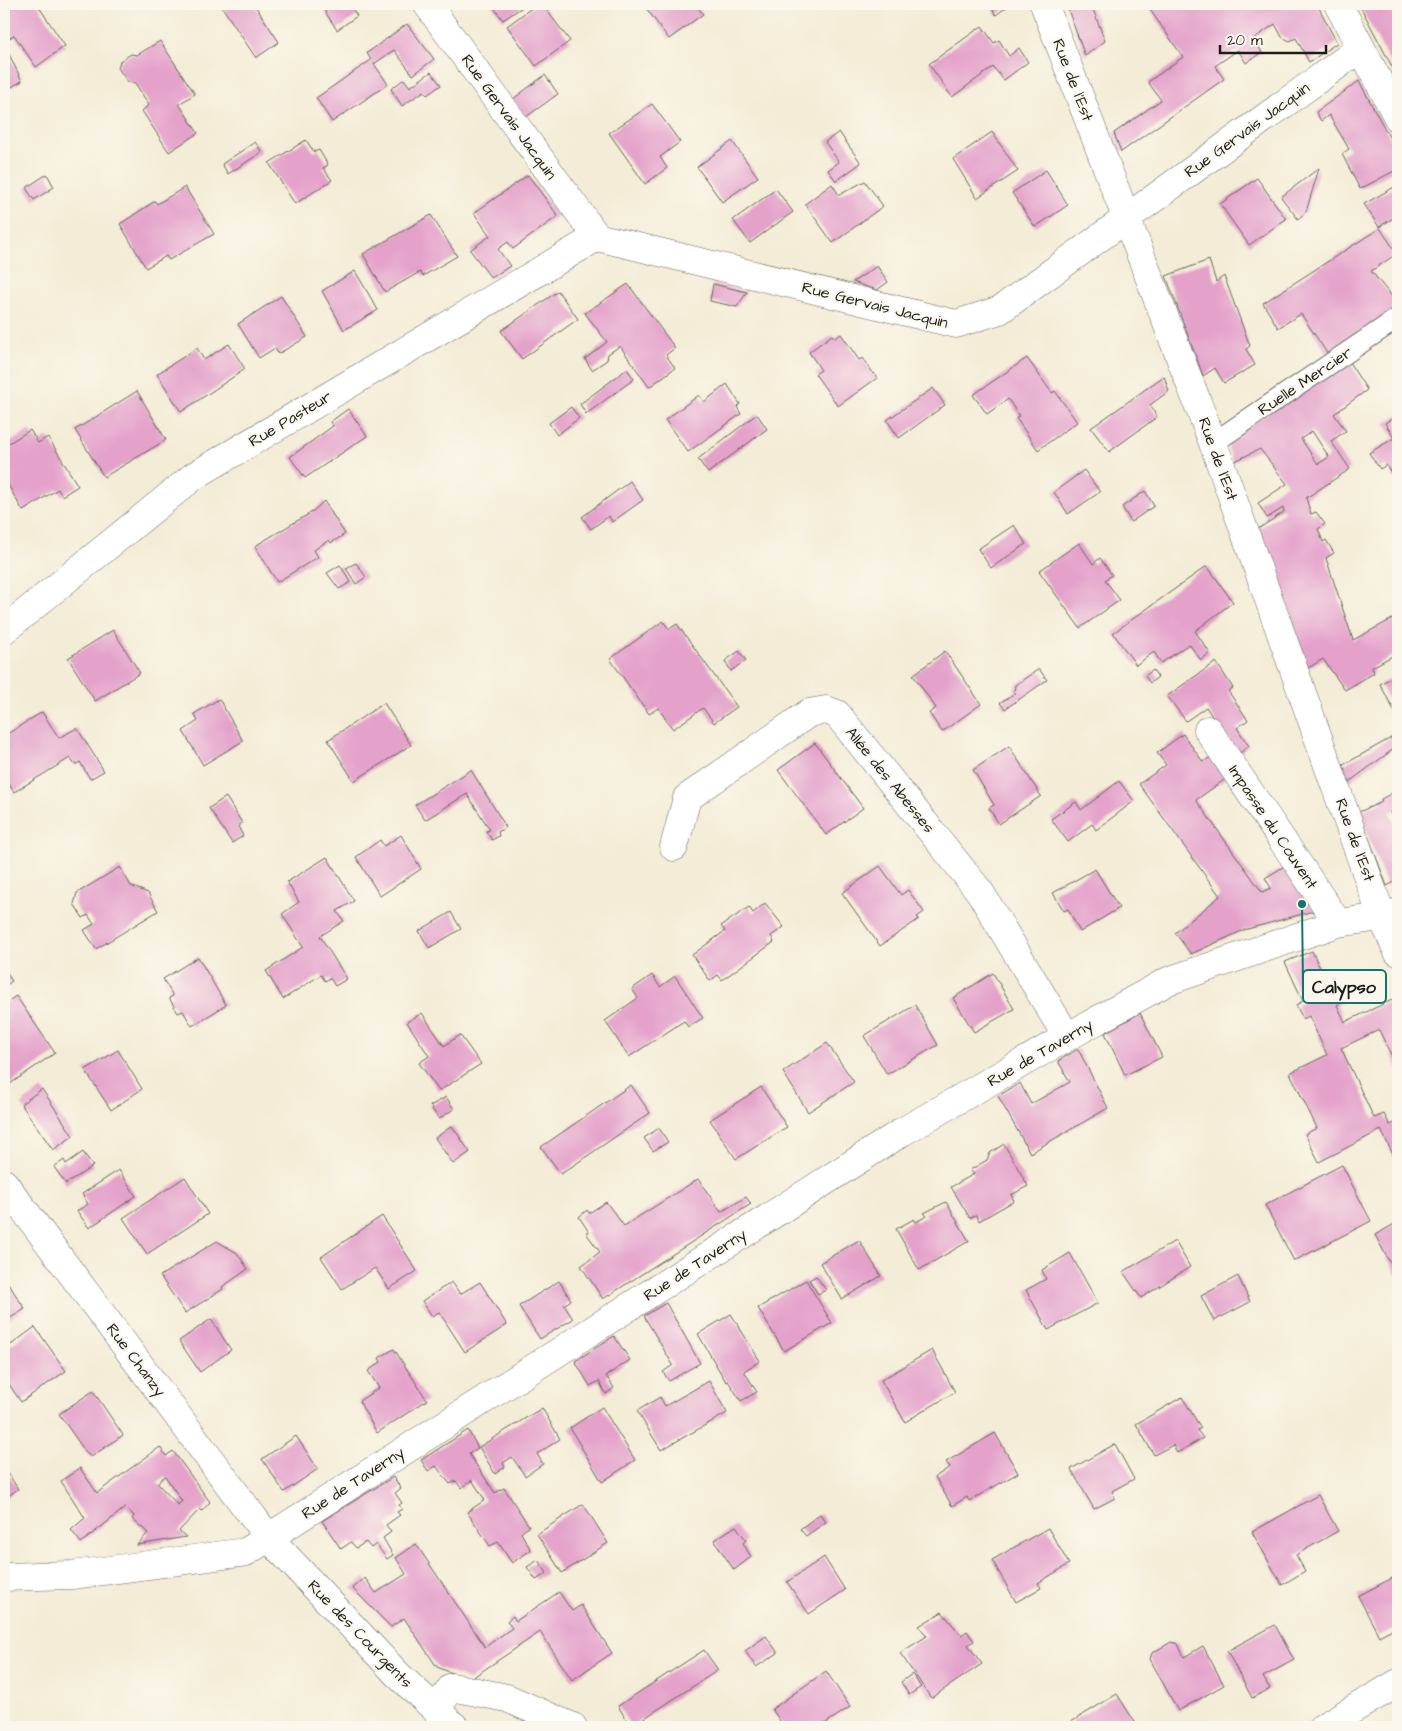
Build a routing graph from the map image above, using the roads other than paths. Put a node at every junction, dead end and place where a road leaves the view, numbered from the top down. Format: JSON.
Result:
{"nodes":[{"id":1,"x":427,"y":4,"type":"edge"},
{"id":2,"x":1044,"y":4,"type":"edge"},
{"id":3,"x":1338,"y":4,"type":"edge"},
{"id":4,"x":1361,"y":48,"type":"junction"},
{"id":5,"x":1398,"y":118,"type":"edge"},
{"id":6,"x":1116,"y":224,"type":"junction"},
{"id":7,"x":597,"y":237,"type":"junction"},
{"id":8,"x":1398,"y":318,"type":"edge"},
{"id":9,"x":1213,"y":443,"type":"junction"},
{"id":10,"x":4,"y":630,"type":"edge"},
{"id":11,"x":1208,"y":730,"type":"dead end"},
{"id":12,"x":674,"y":847,"type":"dead end"},
{"id":13,"x":1390,"y":914,"type":"edge"},
{"id":14,"x":1338,"y":924,"type":"junction"},
{"id":15,"x":1398,"y":952,"type":"edge"},
{"id":16,"x":1067,"y":1037,"type":"junction"},
{"id":17,"x":4,"y":1183,"type":"edge"},
{"id":18,"x":268,"y":1537,"type":"junction"},
{"id":19,"x":4,"y":1577,"type":"edge"},
{"id":20,"x":1398,"y":1683,"type":"edge"},
{"id":21,"x":445,"y":1718,"type":"edge"},
{"id":22,"x":573,"y":1727,"type":"edge"},
{"id":23,"x":1323,"y":1727,"type":"edge"}],
"edges":[{"from":1,"to":7,"type":"street","name":"Rue Gervais Jacquin"},
{"from":2,"to":6,"type":"street","name":"Rue de l'Est"},
{"from":3,"to":4,"type":"street"},
{"from":4,"to":5,"type":"street"},
{"from":4,"to":6,"type":"street","name":"Rue Gervais Jacquin"},
{"from":6,"to":7,"type":"street","name":"Rue Gervais Jacquin"},
{"from":6,"to":9,"type":"street","name":"Rue de l'Est"},
{"from":7,"to":10,"type":"street","name":"Rue Pasteur"},
{"from":8,"to":9,"type":"lane","name":"Ruelle Mercier"},
{"from":9,"to":13,"type":"street","name":"Rue de l'Est"},
{"from":11,"to":14,"type":"street","name":"Impasse du Couvent"},
{"from":12,"to":16,"type":"street","name":"Allée des Abesses"},
{"from":13,"to":14,"type":"street","name":"Rue de Taverny"},
{"from":13,"to":15,"type":"street","name":"Rue de l'Est"},
{"from":14,"to":16,"type":"street","name":"Rue de Taverny"},
{"from":16,"to":18,"type":"street","name":"Rue de Taverny"},
{"from":17,"to":18,"type":"street","name":"Rue Chanzy"},
{"from":18,"to":19,"type":"street","name":"Rue de Taverny"},
{"from":18,"to":21,"type":"street","name":"Rue des Courgents"},
{"from":20,"to":23,"type":"street"},
{"from":21,"to":22,"type":"street"}]}
